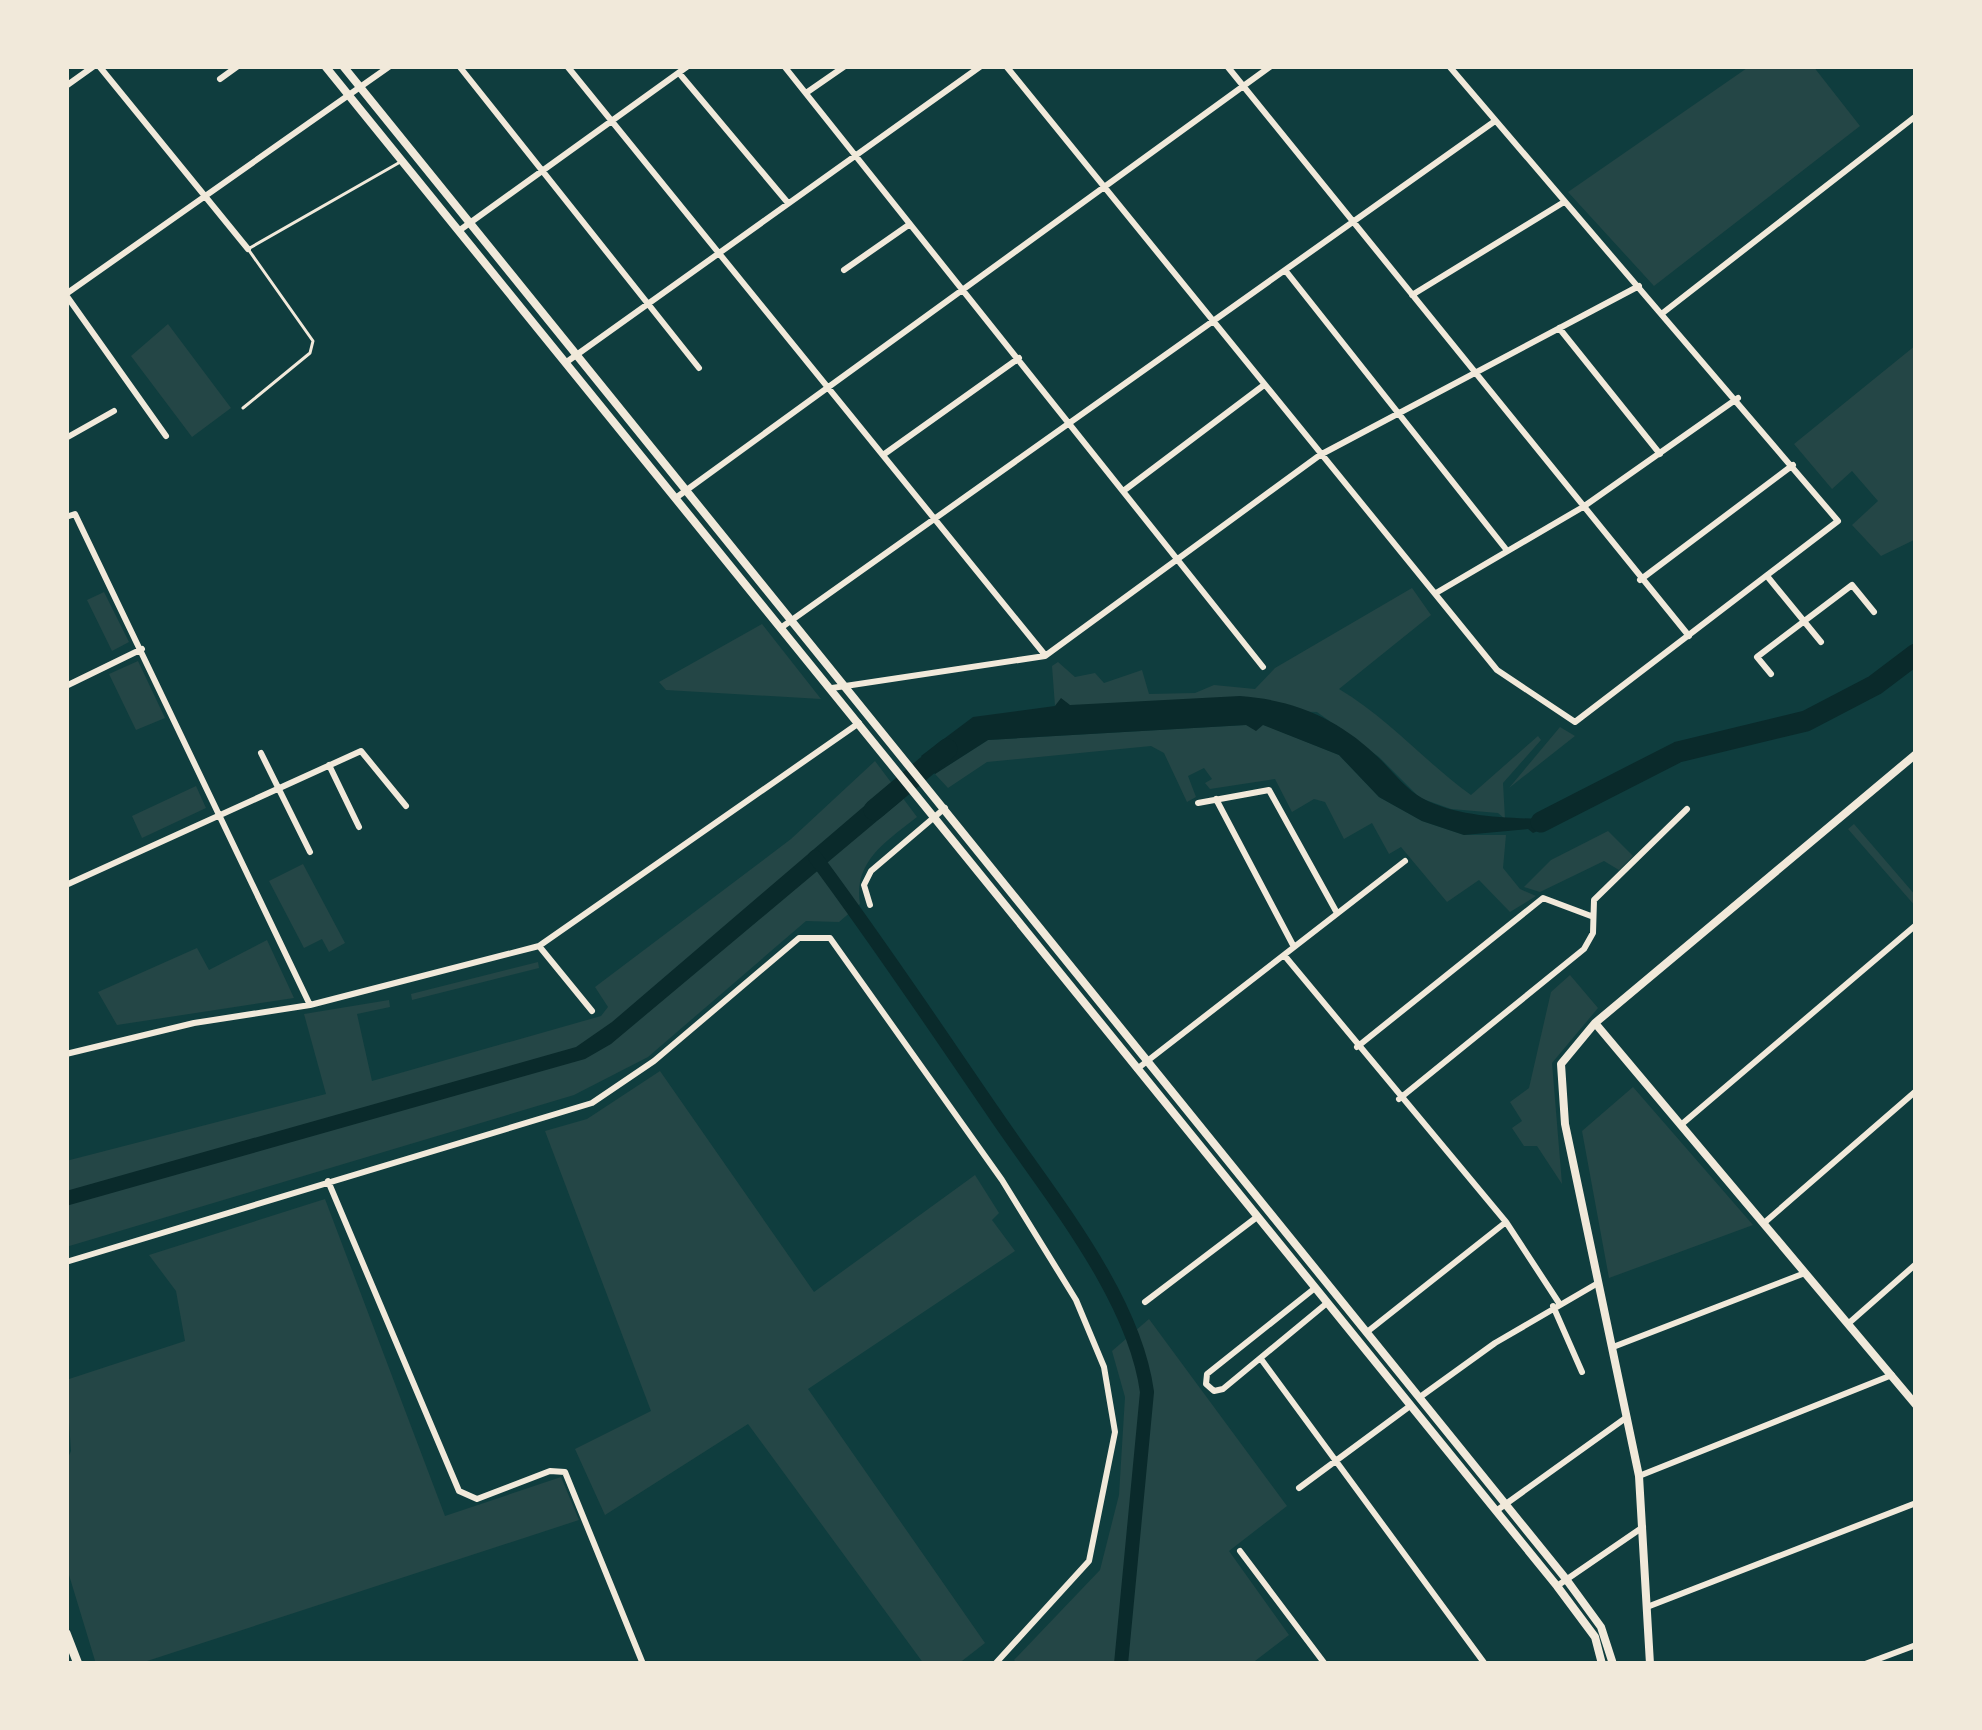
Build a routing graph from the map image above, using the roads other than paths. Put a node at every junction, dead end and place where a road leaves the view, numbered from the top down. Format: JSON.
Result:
{"nodes":[{"id":1,"x":97,"y":66,"type":"edge"},
{"id":2,"x":238,"y":66,"type":"edge"},
{"id":3,"x":326,"y":66,"type":"edge"},
{"id":4,"x":343,"y":66,"type":"edge"},
{"id":5,"x":390,"y":66,"type":"edge"},
{"id":6,"x":459,"y":66,"type":"edge"},
{"id":7,"x":567,"y":66,"type":"edge"},
{"id":8,"x":688,"y":66,"type":"edge"},
{"id":9,"x":784,"y":66,"type":"edge"},
{"id":10,"x":845,"y":66,"type":"edge"},
{"id":11,"x":981,"y":66,"type":"edge"},
{"id":12,"x":1006,"y":66,"type":"edge"},
{"id":13,"x":1227,"y":66,"type":"edge"},
{"id":14,"x":1271,"y":66,"type":"edge"},
{"id":15,"x":1449,"y":66,"type":"edge"},
{"id":16,"x":679,"y":73,"type":"junction"},
{"id":17,"x":220,"y":79,"type":"dead end"},
{"id":18,"x":66,"y":86,"type":"edge"},
{"id":19,"x":1243,"y":86,"type":"junction"},
{"id":20,"x":360,"y":87,"type":"junction"},
{"id":21,"x":806,"y":93,"type":"junction"},
{"id":22,"x":349,"y":94,"type":"junction"},
{"id":23,"x":1916,"y":116,"type":"edge"},
{"id":24,"x":611,"y":121,"type":"junction"},
{"id":25,"x":1495,"y":121,"type":"junction"},
{"id":26,"x":856,"y":155,"type":"junction"},
{"id":27,"x":403,"y":160,"type":"junction"},
{"id":28,"x":541,"y":171,"type":"junction"},
{"id":29,"x":1105,"y":188,"type":"junction"},
{"id":30,"x":206,"y":199,"type":"junction"},
{"id":31,"x":1564,"y":202,"type":"junction"},
{"id":32,"x":788,"y":203,"type":"junction"},
{"id":33,"x":1353,"y":222,"type":"junction"},
{"id":34,"x":471,"y":223,"type":"junction"},
{"id":35,"x":911,"y":224,"type":"junction"},
{"id":36,"x":460,"y":230,"type":"junction"},
{"id":37,"x":248,"y":249,"type":"junction"},
{"id":38,"x":719,"y":253,"type":"junction"},
{"id":39,"x":844,"y":270,"type":"dead end"},
{"id":40,"x":1286,"y":270,"type":"junction"},
{"id":41,"x":1639,"y":286,"type":"junction"},
{"id":42,"x":964,"y":287,"type":"junction"},
{"id":43,"x":66,"y":295,"type":"edge"},
{"id":44,"x":1412,"y":295,"type":"junction"},
{"id":45,"x":646,"y":305,"type":"junction"},
{"id":46,"x":1664,"y":312,"type":"junction"},
{"id":47,"x":1214,"y":322,"type":"junction"},
{"id":48,"x":1559,"y":328,"type":"junction"},
{"id":49,"x":579,"y":353,"type":"junction"},
{"id":50,"x":1019,"y":358,"type":"junction"},
{"id":51,"x":568,"y":361,"type":"junction"},
{"id":52,"x":699,"y":368,"type":"dead end"},
{"id":53,"x":1473,"y":370,"type":"junction"},
{"id":54,"x":1264,"y":385,"type":"junction"},
{"id":55,"x":827,"y":387,"type":"junction"},
{"id":56,"x":1738,"y":398,"type":"junction"},
{"id":57,"x":243,"y":408,"type":"dead end"},
{"id":58,"x":1401,"y":410,"type":"junction"},
{"id":59,"x":114,"y":411,"type":"dead end"},
{"id":60,"x":1072,"y":422,"type":"junction"},
{"id":61,"x":166,"y":436,"type":"dead end"},
{"id":62,"x":66,"y":438,"type":"edge"},
{"id":63,"x":1320,"y":454,"type":"junction"},
{"id":64,"x":1660,"y":454,"type":"junction"},
{"id":65,"x":883,"y":455,"type":"junction"},
{"id":66,"x":1793,"y":465,"type":"junction"},
{"id":67,"x":688,"y":489,"type":"junction"},
{"id":68,"x":1126,"y":489,"type":"junction"},
{"id":69,"x":677,"y":496,"type":"junction"},
{"id":70,"x":1583,"y":507,"type":"junction"},
{"id":71,"x":70,"y":516,"type":"edge"},
{"id":72,"x":934,"y":519,"type":"junction"},
{"id":73,"x":1505,"y":548,"type":"junction"},
{"id":74,"x":1180,"y":557,"type":"junction"},
{"id":75,"x":1767,"y":576,"type":"junction"},
{"id":76,"x":1640,"y":580,"type":"junction"},
{"id":77,"x":1436,"y":593,"type":"junction"},
{"id":78,"x":1874,"y":612,"type":"dead end"},
{"id":79,"x":793,"y":620,"type":"junction"},
{"id":80,"x":1804,"y":621,"type":"junction"},
{"id":81,"x":782,"y":628,"type":"junction"},
{"id":82,"x":1689,"y":636,"type":"junction"},
{"id":83,"x":1821,"y":642,"type":"dead end"},
{"id":84,"x":142,"y":649,"type":"junction"},
{"id":85,"x":1045,"y":656,"type":"junction"},
{"id":86,"x":1263,"y":667,"type":"dead end"},
{"id":87,"x":1771,"y":674,"type":"dead end"},
{"id":88,"x":66,"y":686,"type":"edge"},
{"id":89,"x":847,"y":687,"type":"junction"},
{"id":90,"x":832,"y":688,"type":"junction"},
{"id":91,"x":859,"y":723,"type":"junction"},
{"id":92,"x":261,"y":753,"type":"dead end"},
{"id":93,"x":1916,"y":754,"type":"edge"},
{"id":94,"x":329,"y":765,"type":"junction"},
{"id":95,"x":279,"y":789,"type":"junction"},
{"id":96,"x":1216,"y":799,"type":"junction"},
{"id":97,"x":1198,"y":803,"type":"dead end"},
{"id":98,"x":406,"y":806,"type":"dead end"},
{"id":99,"x":945,"y":808,"type":"junction"},
{"id":100,"x":1687,"y":809,"type":"dead end"},
{"id":101,"x":222,"y":814,"type":"junction"},
{"id":102,"x":935,"y":817,"type":"junction"},
{"id":103,"x":359,"y":827,"type":"dead end"},
{"id":104,"x":310,"y":852,"type":"dead end"},
{"id":105,"x":1405,"y":861,"type":"dead end"},
{"id":106,"x":66,"y":885,"type":"edge"},
{"id":107,"x":870,"y":905,"type":"dead end"},
{"id":108,"x":1337,"y":914,"type":"junction"},
{"id":109,"x":1591,"y":916,"type":"junction"},
{"id":110,"x":1916,"y":925,"type":"edge"},
{"id":111,"x":538,"y":946,"type":"junction"},
{"id":112,"x":1294,"y":947,"type":"junction"},
{"id":113,"x":1284,"y":955,"type":"junction"},
{"id":114,"x":310,"y":1005,"type":"junction"},
{"id":115,"x":592,"y":1011,"type":"dead end"},
{"id":116,"x":1594,"y":1023,"type":"junction"},
{"id":117,"x":1357,"y":1047,"type":"junction"},
{"id":118,"x":66,"y":1054,"type":"edge"},
{"id":119,"x":1148,"y":1060,"type":"junction"},
{"id":120,"x":1137,"y":1069,"type":"junction"},
{"id":121,"x":1916,"y":1091,"type":"edge"},
{"id":122,"x":1399,"y":1099,"type":"junction"},
{"id":123,"x":1682,"y":1124,"type":"junction"},
{"id":124,"x":328,"y":1181,"type":"junction"},
{"id":125,"x":1257,"y":1217,"type":"junction"},
{"id":126,"x":1506,"y":1222,"type":"junction"},
{"id":127,"x":1764,"y":1223,"type":"junction"},
{"id":128,"x":66,"y":1262,"type":"edge"},
{"id":129,"x":1916,"y":1264,"type":"edge"},
{"id":130,"x":1805,"y":1273,"type":"junction"},
{"id":131,"x":1598,"y":1283,"type":"junction"},
{"id":132,"x":1315,"y":1288,"type":"junction"},
{"id":133,"x":1145,"y":1302,"type":"dead end"},
{"id":134,"x":1327,"y":1303,"type":"junction"},
{"id":135,"x":1556,"y":1304,"type":"junction"},
{"id":136,"x":1849,"y":1323,"type":"junction"},
{"id":137,"x":1367,"y":1331,"type":"junction"},
{"id":138,"x":1612,"y":1347,"type":"junction"},
{"id":139,"x":1261,"y":1359,"type":"junction"},
{"id":140,"x":1582,"y":1372,"type":"dead end"},
{"id":141,"x":1892,"y":1375,"type":"junction"},
{"id":142,"x":1420,"y":1397,"type":"junction"},
{"id":143,"x":1916,"y":1405,"type":"edge"},
{"id":144,"x":1410,"y":1406,"type":"junction"},
{"id":145,"x":1627,"y":1418,"type":"junction"},
{"id":146,"x":1338,"y":1460,"type":"junction"},
{"id":147,"x":1639,"y":1476,"type":"junction"},
{"id":148,"x":1299,"y":1488,"type":"dead end"},
{"id":149,"x":1916,"y":1503,"type":"edge"},
{"id":150,"x":1506,"y":1504,"type":"junction"},
{"id":151,"x":1496,"y":1511,"type":"junction"},
{"id":152,"x":1644,"y":1526,"type":"junction"},
{"id":153,"x":1240,"y":1552,"type":"dead end"},
{"id":154,"x":1566,"y":1579,"type":"junction"},
{"id":155,"x":1557,"y":1586,"type":"junction"},
{"id":156,"x":1647,"y":1607,"type":"junction"},
{"id":157,"x":66,"y":1633,"type":"edge"},
{"id":158,"x":1916,"y":1645,"type":"edge"},
{"id":159,"x":78,"y":1664,"type":"edge"},
{"id":160,"x":643,"y":1664,"type":"edge"},
{"id":161,"x":996,"y":1664,"type":"edge"},
{"id":162,"x":1325,"y":1664,"type":"edge"},
{"id":163,"x":1485,"y":1664,"type":"edge"},
{"id":164,"x":1602,"y":1664,"type":"edge"},
{"id":165,"x":1613,"y":1664,"type":"edge"},
{"id":166,"x":1650,"y":1664,"type":"edge"},
{"id":167,"x":1864,"y":1664,"type":"edge"}],
"edges":[{"from":1,"to":18,"type":"street"},
{"from":1,"to":30,"type":"street"},
{"from":2,"to":17,"type":"street"},
{"from":3,"to":22,"type":"main road"},
{"from":4,"to":20,"type":"main road"},
{"from":5,"to":20,"type":"street"},
{"from":6,"to":28,"type":"street"},
{"from":7,"to":24,"type":"street"},
{"from":8,"to":16,"type":"street"},
{"from":9,"to":21,"type":"street"},
{"from":10,"to":21,"type":"street"},
{"from":11,"to":26,"type":"street"},
{"from":12,"to":29,"type":"street"},
{"from":13,"to":19,"type":"street"},
{"from":14,"to":19,"type":"street"},
{"from":15,"to":25,"type":"street"},
{"from":16,"to":24,"type":"street"},
{"from":16,"to":32,"type":"street"},
{"from":19,"to":29,"type":"street"},
{"from":19,"to":33,"type":"street"},
{"from":20,"to":22,"type":"street"},
{"from":20,"to":34,"type":"main road"},
{"from":21,"to":26,"type":"street"},
{"from":22,"to":27,"type":"main road"},
{"from":22,"to":30,"type":"street"},
{"from":23,"to":46,"type":"street"},
{"from":24,"to":28,"type":"street"},
{"from":24,"to":38,"type":"street"},
{"from":25,"to":31,"type":"street"},
{"from":25,"to":33,"type":"street"},
{"from":26,"to":32,"type":"street"},
{"from":26,"to":35,"type":"street"},
{"from":27,"to":36,"type":"main road"},
{"from":27,"to":37,"type":"lane"},
{"from":28,"to":34,"type":"street"},
{"from":28,"to":45,"type":"street"},
{"from":29,"to":42,"type":"street"},
{"from":29,"to":47,"type":"street"},
{"from":30,"to":37,"type":"street"},
{"from":30,"to":43,"type":"street"},
{"from":31,"to":41,"type":"street"},
{"from":31,"to":44,"type":"street"},
{"from":32,"to":38,"type":"street"},
{"from":33,"to":40,"type":"street"},
{"from":33,"to":44,"type":"street"},
{"from":34,"to":36,"type":"street"},
{"from":34,"to":49,"type":"main road"},
{"from":35,"to":39,"type":"street"},
{"from":35,"to":42,"type":"street"},
{"from":36,"to":51,"type":"main road"},
{"from":37,"to":57,"type":"lane"},
{"from":38,"to":45,"type":"street"},
{"from":38,"to":55,"type":"street"},
{"from":40,"to":47,"type":"street"},
{"from":40,"to":58,"type":"street"},
{"from":41,"to":46,"type":"street"},
{"from":41,"to":48,"type":"street"},
{"from":42,"to":50,"type":"street"},
{"from":42,"to":55,"type":"street"},
{"from":43,"to":61,"type":"street"},
{"from":44,"to":53,"type":"street"},
{"from":45,"to":49,"type":"street"},
{"from":45,"to":52,"type":"street"},
{"from":46,"to":56,"type":"street"},
{"from":47,"to":54,"type":"street"},
{"from":47,"to":60,"type":"street"},
{"from":48,"to":53,"type":"street"},
{"from":48,"to":64,"type":"street"},
{"from":49,"to":51,"type":"street"},
{"from":49,"to":67,"type":"main road"},
{"from":50,"to":60,"type":"street"},
{"from":50,"to":65,"type":"street"},
{"from":51,"to":69,"type":"main road"},
{"from":53,"to":58,"type":"street"},
{"from":53,"to":70,"type":"street"},
{"from":54,"to":63,"type":"street"},
{"from":54,"to":68,"type":"street"},
{"from":55,"to":65,"type":"street"},
{"from":55,"to":67,"type":"street"},
{"from":56,"to":64,"type":"street"},
{"from":56,"to":66,"type":"street"},
{"from":58,"to":63,"type":"street"},
{"from":58,"to":73,"type":"street"},
{"from":59,"to":62,"type":"street"},
{"from":60,"to":68,"type":"street"},
{"from":60,"to":72,"type":"street"},
{"from":63,"to":74,"type":"street"},
{"from":63,"to":77,"type":"street"},
{"from":64,"to":70,"type":"street"},
{"from":65,"to":72,"type":"street"},
{"from":66,"to":75,"type":"street"},
{"from":66,"to":76,"type":"street"},
{"from":67,"to":69,"type":"street"},
{"from":67,"to":79,"type":"main road"},
{"from":68,"to":74,"type":"street"},
{"from":69,"to":81,"type":"main road"},
{"from":70,"to":73,"type":"street"},
{"from":70,"to":76,"type":"street"},
{"from":71,"to":84,"type":"street"},
{"from":72,"to":79,"type":"street"},
{"from":72,"to":85,"type":"street"},
{"from":73,"to":77,"type":"street"},
{"from":74,"to":85,"type":"street"},
{"from":74,"to":86,"type":"street"},
{"from":75,"to":80,"type":"street"},
{"from":75,"to":82,"type":"street"},
{"from":76,"to":82,"type":"street"},
{"from":77,"to":82,"type":"street"},
{"from":78,"to":80,"type":"street"},
{"from":79,"to":81,"type":"street"},
{"from":79,"to":89,"type":"main road"},
{"from":80,"to":83,"type":"street"},
{"from":80,"to":87,"type":"street"},
{"from":81,"to":90,"type":"main road"},
{"from":84,"to":88,"type":"street"},
{"from":84,"to":101,"type":"street"},
{"from":85,"to":89,"type":"street"},
{"from":89,"to":90,"type":"street"},
{"from":89,"to":99,"type":"main road"},
{"from":90,"to":91,"type":"main road"},
{"from":91,"to":102,"type":"main road"},
{"from":91,"to":111,"type":"street"},
{"from":92,"to":95,"type":"street"},
{"from":93,"to":116,"type":"main road"},
{"from":94,"to":95,"type":"street"},
{"from":94,"to":98,"type":"street"},
{"from":94,"to":103,"type":"street"},
{"from":95,"to":101,"type":"street"},
{"from":95,"to":104,"type":"street"},
{"from":96,"to":97,"type":"street"},
{"from":96,"to":108,"type":"street"},
{"from":96,"to":112,"type":"street"},
{"from":99,"to":102,"type":"street"},
{"from":99,"to":119,"type":"main road"},
{"from":100,"to":109,"type":"street"},
{"from":101,"to":106,"type":"street"},
{"from":101,"to":114,"type":"street"},
{"from":102,"to":107,"type":"street"},
{"from":102,"to":120,"type":"main road"},
{"from":105,"to":108,"type":"street"},
{"from":108,"to":112,"type":"street"},
{"from":109,"to":117,"type":"street"},
{"from":109,"to":122,"type":"street"},
{"from":110,"to":123,"type":"street"},
{"from":111,"to":114,"type":"street"},
{"from":111,"to":115,"type":"street"},
{"from":112,"to":113,"type":"street"},
{"from":113,"to":117,"type":"street"},
{"from":113,"to":119,"type":"street"},
{"from":114,"to":118,"type":"street"},
{"from":116,"to":123,"type":"main road"},
{"from":116,"to":131,"type":"main road"},
{"from":117,"to":122,"type":"street"},
{"from":119,"to":120,"type":"street"},
{"from":119,"to":137,"type":"main road"},
{"from":120,"to":125,"type":"main road"},
{"from":121,"to":127,"type":"street"},
{"from":122,"to":126,"type":"street"},
{"from":123,"to":127,"type":"main road"},
{"from":124,"to":128,"type":"street"},
{"from":124,"to":160,"type":"street"},
{"from":124,"to":161,"type":"street"},
{"from":125,"to":132,"type":"main road"},
{"from":125,"to":133,"type":"street"},
{"from":126,"to":135,"type":"street"},
{"from":126,"to":137,"type":"street"},
{"from":127,"to":130,"type":"main road"},
{"from":129,"to":136,"type":"street"},
{"from":130,"to":136,"type":"main road"},
{"from":130,"to":138,"type":"street"},
{"from":131,"to":135,"type":"street"},
{"from":131,"to":138,"type":"main road"},
{"from":132,"to":134,"type":"main road"},
{"from":132,"to":139,"type":"street"},
{"from":134,"to":139,"type":"street"},
{"from":134,"to":144,"type":"main road"},
{"from":135,"to":140,"type":"street"},
{"from":135,"to":142,"type":"street"},
{"from":136,"to":141,"type":"main road"},
{"from":137,"to":142,"type":"main road"},
{"from":138,"to":145,"type":"main road"},
{"from":139,"to":146,"type":"street"},
{"from":141,"to":143,"type":"main road"},
{"from":141,"to":147,"type":"street"},
{"from":142,"to":144,"type":"street"},
{"from":142,"to":150,"type":"main road"},
{"from":144,"to":146,"type":"street"},
{"from":144,"to":151,"type":"main road"},
{"from":145,"to":147,"type":"main road"},
{"from":145,"to":150,"type":"street"},
{"from":146,"to":148,"type":"street"},
{"from":146,"to":163,"type":"street"},
{"from":147,"to":152,"type":"main road"},
{"from":149,"to":156,"type":"street"},
{"from":150,"to":151,"type":"street"},
{"from":150,"to":154,"type":"main road"},
{"from":151,"to":155,"type":"main road"},
{"from":152,"to":154,"type":"street"},
{"from":152,"to":156,"type":"main road"},
{"from":153,"to":162,"type":"street"},
{"from":154,"to":155,"type":"street"},
{"from":154,"to":165,"type":"main road"},
{"from":155,"to":164,"type":"main road"},
{"from":156,"to":166,"type":"main road"},
{"from":157,"to":159,"type":"main road"},
{"from":158,"to":167,"type":"street"}]}
